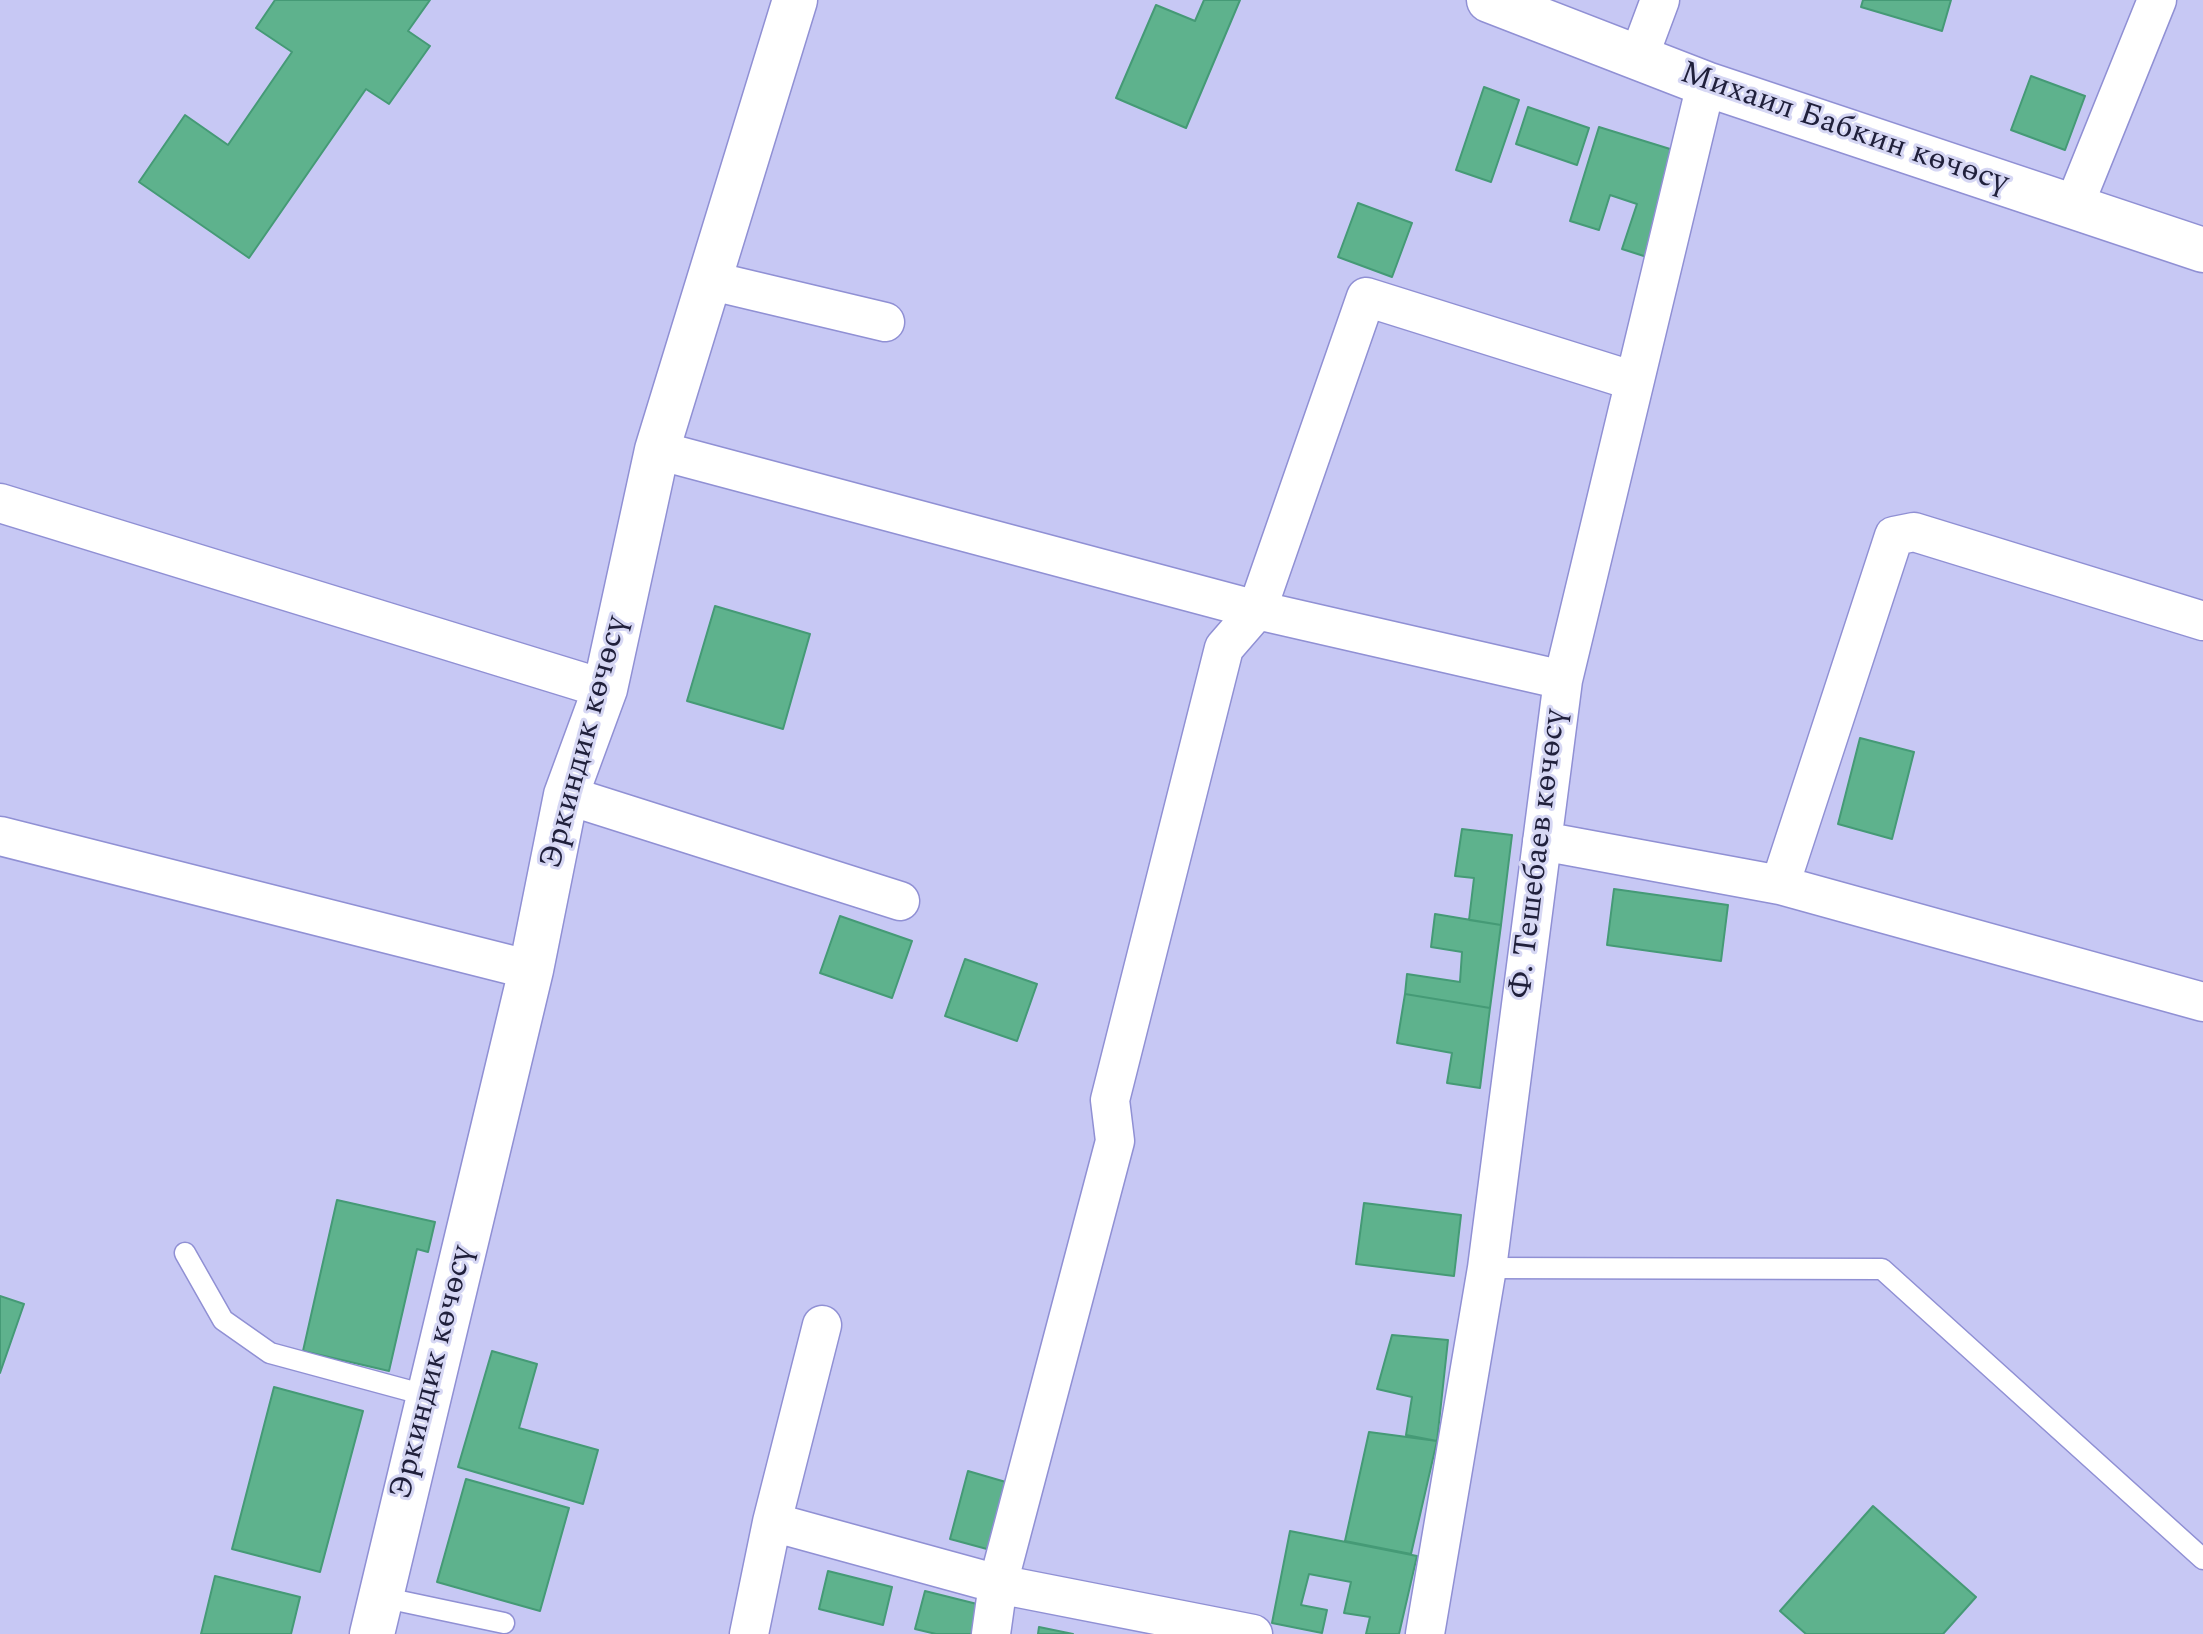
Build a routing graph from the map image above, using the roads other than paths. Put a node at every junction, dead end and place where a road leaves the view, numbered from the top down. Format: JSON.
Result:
{"nodes":[{"id":1,"x":795,"y":0,"type":"edge"},
{"id":2,"x":1489,"y":0,"type":"edge"},
{"id":3,"x":1660,"y":0,"type":"edge"},
{"id":4,"x":2157,"y":0,"type":"edge"},
{"id":5,"x":1638,"y":59,"type":"junction"},
{"id":6,"x":1706,"y":84,"type":"junction"},
{"id":7,"x":2073,"y":208,"type":"junction"},
{"id":8,"x":2203,"y":250,"type":"edge"},
{"id":9,"x":708,"y":280,"type":"junction"},
{"id":10,"x":885,"y":322,"type":"dead end"},
{"id":11,"x":1634,"y":381,"type":"junction"},
{"id":12,"x":657,"y":450,"type":"junction"},
{"id":13,"x":0,"y":503,"type":"edge"},
{"id":14,"x":1257,"y":610,"type":"junction"},
{"id":15,"x":2203,"y":621,"type":"edge"},
{"id":16,"x":1563,"y":680,"type":"junction"},
{"id":17,"x":605,"y":689,"type":"junction"},
{"id":18,"x":566,"y":795,"type":"junction"},
{"id":19,"x":0,"y":836,"type":"edge"},
{"id":20,"x":1542,"y":841,"type":"junction"},
{"id":21,"x":1780,"y":885,"type":"junction"},
{"id":22,"x":900,"y":901,"type":"dead end"},
{"id":23,"x":531,"y":970,"type":"junction"},
{"id":24,"x":2203,"y":1002,"type":"edge"},
{"id":25,"x":185,"y":1253,"type":"dead end"},
{"id":26,"x":1487,"y":1268,"type":"junction"},
{"id":27,"x":822,"y":1325,"type":"dead end"},
{"id":28,"x":429,"y":1396,"type":"junction"},
{"id":29,"x":772,"y":1522,"type":"junction"},
{"id":30,"x":2203,"y":1559,"type":"edge"},
{"id":31,"x":998,"y":1584,"type":"junction"},
{"id":32,"x":376,"y":1615,"type":"edge"},
{"id":33,"x":504,"y":1623,"type":"dead end"},
{"id":34,"x":749,"y":1634,"type":"edge"},
{"id":35,"x":991,"y":1634,"type":"edge"},
{"id":36,"x":1253,"y":1634,"type":"edge"},
{"id":37,"x":1425,"y":1634,"type":"edge"}],
"edges":[{"from":1,"to":9,"type":"main road","name":"Эркиндик көчөсү"},
{"from":2,"to":5,"type":"main road","name":"Михаил Бабкин көчөсү"},
{"from":3,"to":5,"type":"street"},
{"from":4,"to":7,"type":"street"},
{"from":5,"to":6,"type":"main road","name":"Михаил Бабкин көчөсү"},
{"from":6,"to":7,"type":"main road","name":"Михаил Бабкин көчөсү"},
{"from":6,"to":11,"type":"street","name":"Ф. Тешебаев көчөсү"},
{"from":7,"to":8,"type":"main road","name":"Михаил Бабкин көчөсү"},
{"from":9,"to":10,"type":"street"},
{"from":9,"to":12,"type":"main road","name":"Эркиндик көчөсү"},
{"from":11,"to":14,"type":"street"},
{"from":11,"to":16,"type":"street","name":"Ф. Тешебаев көчөсү"},
{"from":12,"to":14,"type":"street"},
{"from":12,"to":17,"type":"main road","name":"Эркиндик көчөсү"},
{"from":13,"to":17,"type":"street"},
{"from":14,"to":16,"type":"street"},
{"from":14,"to":31,"type":"street"},
{"from":15,"to":21,"type":"street"},
{"from":16,"to":20,"type":"street","name":"Ф. Тешебаев көчөсү"},
{"from":17,"to":18,"type":"main road","name":"Эркиндик көчөсү"},
{"from":18,"to":22,"type":"street"},
{"from":18,"to":23,"type":"main road","name":"Эркиндик көчөсү"},
{"from":19,"to":23,"type":"street"},
{"from":20,"to":21,"type":"street"},
{"from":20,"to":26,"type":"street","name":"Ф. Тешебаев көчөсү"},
{"from":21,"to":24,"type":"street"},
{"from":23,"to":28,"type":"main road","name":"Эркиндик көчөсү"},
{"from":25,"to":28,"type":"lane"},
{"from":26,"to":30,"type":"lane"},
{"from":26,"to":37,"type":"street","name":"Ф. Тешебаев көчөсү"},
{"from":27,"to":29,"type":"street"},
{"from":28,"to":32,"type":"main road","name":"Эркиндик көчөсү"},
{"from":29,"to":31,"type":"street"},
{"from":29,"to":34,"type":"street"},
{"from":31,"to":35,"type":"street"},
{"from":31,"to":36,"type":"street"},
{"from":32,"to":33,"type":"lane"}]}
